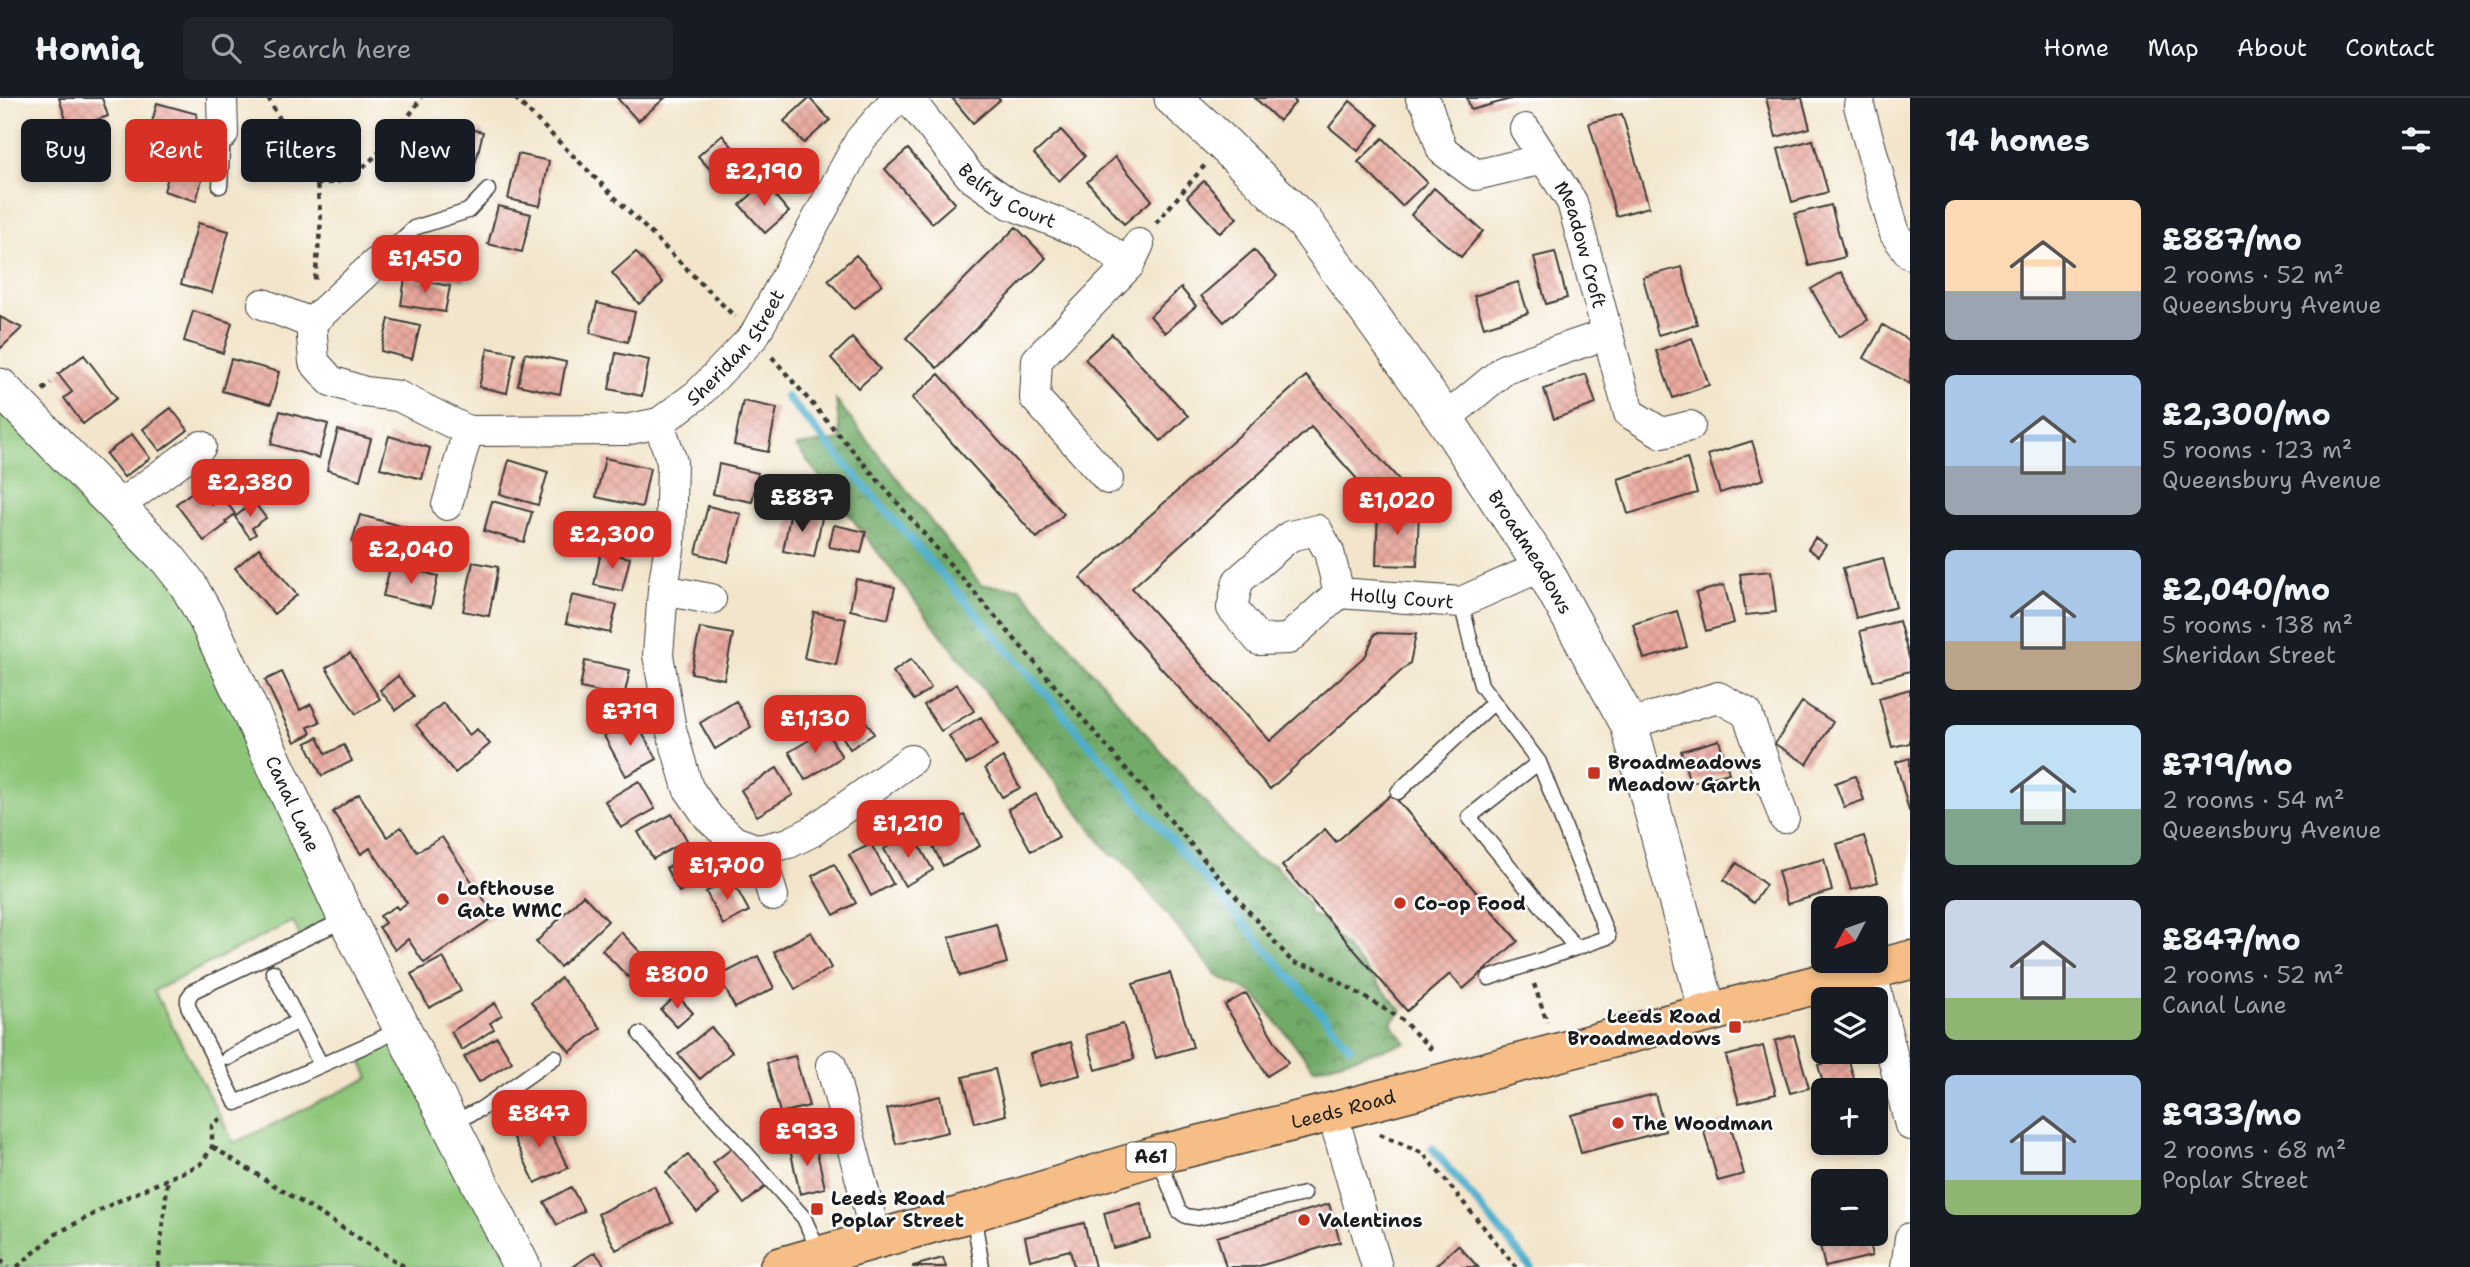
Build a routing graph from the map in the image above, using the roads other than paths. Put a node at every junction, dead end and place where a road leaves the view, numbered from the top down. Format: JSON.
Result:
{"nodes":[{"id":1,"x":222,"y":98,"type":"edge"},
{"id":2,"x":897,"y":98,"type":"edge"},
{"id":3,"x":908,"y":98,"type":"edge"},
{"id":4,"x":1173,"y":98,"type":"edge"},
{"id":5,"x":1422,"y":98,"type":"edge"},
{"id":6,"x":1860,"y":98,"type":"edge"},
{"id":7,"x":223,"y":119,"type":"edge"},
{"id":8,"x":1525,"y":129,"type":"dead end"},
{"id":9,"x":1543,"y":159,"type":"junction"},
{"id":10,"x":220,"y":182,"type":"edge"},
{"id":11,"x":220,"y":186,"type":"dead end"},
{"id":12,"x":488,"y":190,"type":"dead end"},
{"id":13,"x":1910,"y":254,"type":"edge"},
{"id":14,"x":376,"y":263,"type":"joint"},
{"id":15,"x":263,"y":304,"type":"dead end"},
{"id":16,"x":311,"y":323,"type":"junction"},
{"id":17,"x":1607,"y":334,"type":"junction"},
{"id":18,"x":0,"y":387,"type":"edge"},
{"id":19,"x":1445,"y":419,"type":"junction"},
{"id":20,"x":659,"y":423,"type":"junction"},
{"id":21,"x":1690,"y":426,"type":"dead end"},
{"id":22,"x":468,"y":431,"type":"junction"},
{"id":23,"x":201,"y":446,"type":"dead end"},
{"id":24,"x":1108,"y":479,"type":"dead end"},
{"id":25,"x":447,"y":505,"type":"dead end"},
{"id":26,"x":117,"y":507,"type":"junction"},
{"id":27,"x":1542,"y":566,"type":"junction"},
{"id":28,"x":663,"y":590,"type":"junction"},
{"id":29,"x":1339,"y":593,"type":"dead end"},
{"id":30,"x":711,"y":599,"type":"dead end"},
{"id":31,"x":1461,"y":602,"type":"junction"},
{"id":32,"x":1494,"y":702,"type":"junction"},
{"id":33,"x":1629,"y":724,"type":"junction"},
{"id":34,"x":911,"y":760,"type":"dead end"},
{"id":35,"x":1539,"y":762,"type":"junction"},
{"id":36,"x":1398,"y":792,"type":"dead end"},
{"id":37,"x":1784,"y":818,"type":"dead end"},
{"id":38,"x":760,"y":850,"type":"junction"},
{"id":39,"x":773,"y":896,"type":"dead end"},
{"id":40,"x":346,"y":918,"type":"junction"},
{"id":41,"x":1576,"y":948,"type":"junction"},
{"id":42,"x":1910,"y":960,"type":"edge"},
{"id":43,"x":1888,"y":966,"type":"edge"},
{"id":44,"x":273,"y":972,"type":"dead end"},
{"id":45,"x":1860,"y":973,"type":"edge"},
{"id":46,"x":1872,"y":973,"type":"edge"},
{"id":47,"x":1489,"y":978,"type":"dead end"},
{"id":48,"x":1708,"y":1013,"type":"junction"},
{"id":49,"x":298,"y":1021,"type":"junction"},
{"id":50,"x":403,"y":1026,"type":"junction"},
{"id":51,"x":640,"y":1034,"type":"dead end"},
{"id":52,"x":555,"y":1057,"type":"dead end"},
{"id":53,"x":228,"y":1058,"type":"dead end"},
{"id":54,"x":321,"y":1065,"type":"junction"},
{"id":55,"x":831,"y":1065,"type":"dead end"},
{"id":56,"x":1332,"y":1112,"type":"junction"},
{"id":57,"x":451,"y":1124,"type":"junction"},
{"id":58,"x":1910,"y":1125,"type":"edge"},
{"id":59,"x":1158,"y":1155,"type":"junction"},
{"id":60,"x":1304,"y":1194,"type":"dead end"},
{"id":61,"x":973,"y":1212,"type":"junction"},
{"id":62,"x":876,"y":1238,"type":"junction"},
{"id":63,"x":1910,"y":1238,"type":"edge"},
{"id":64,"x":822,"y":1261,"type":"edge"},
{"id":65,"x":522,"y":1267,"type":"edge"},
{"id":66,"x":779,"y":1267,"type":"edge"},
{"id":67,"x":982,"y":1267,"type":"edge"},
{"id":68,"x":1377,"y":1267,"type":"edge"},
{"id":69,"x":1906,"y":1267,"type":"edge"}],
"edges":[{"from":1,"to":7,"type":"street"},
{"from":2,"to":20,"type":"street","name":"Sheridan Street"},
{"from":3,"to":24,"type":"street","name":"Belfry Court"},
{"from":4,"to":19,"type":"street","name":"Broadmeadows"},
{"from":5,"to":9,"type":"street","name":"Meadow Croft"},
{"from":6,"to":13,"type":"street"},
{"from":8,"to":9,"type":"street","name":"Meadow Croft"},
{"from":9,"to":17,"type":"street","name":"Meadow Croft"},
{"from":10,"to":11,"type":"lane"},
{"from":12,"to":14,"type":"lane"},
{"from":14,"to":16,"type":"street"},
{"from":15,"to":16,"type":"street"},
{"from":16,"to":22,"type":"street","name":"Sheridan Street"},
{"from":17,"to":19,"type":"street","name":"Meadow Croft"},
{"from":17,"to":21,"type":"street","name":"Meadow Croft"},
{"from":18,"to":26,"type":"street","name":"Canal Lane"},
{"from":19,"to":27,"type":"street","name":"Broadmeadows"},
{"from":20,"to":22,"type":"street","name":"Sheridan Street"},
{"from":20,"to":28,"type":"street"},
{"from":22,"to":25,"type":"street"},
{"from":23,"to":26,"type":"street"},
{"from":26,"to":40,"type":"street","name":"Canal Lane"},
{"from":27,"to":31,"type":"street","name":"Holly Court"},
{"from":27,"to":33,"type":"street","name":"Broadmeadows"},
{"from":28,"to":30,"type":"street"},
{"from":28,"to":38,"type":"street"},
{"from":29,"to":31,"type":"street","name":"Holly Court"},
{"from":31,"to":32,"type":"lane"},
{"from":32,"to":35,"type":"lane"},
{"from":32,"to":36,"type":"lane"},
{"from":33,"to":37,"type":"street"},
{"from":33,"to":48,"type":"street","name":"Broadmeadows"},
{"from":34,"to":38,"type":"street"},
{"from":35,"to":41,"type":"lane"},
{"from":35,"to":41,"type":"lane"},
{"from":38,"to":39,"type":"street"},
{"from":40,"to":50,"type":"street","name":"Canal Lane"},
{"from":40,"to":54,"type":"lane"},
{"from":41,"to":47,"type":"lane"},
{"from":42,"to":43,"type":"main road","name":"Leeds Road","number":"A61"},
{"from":44,"to":49,"type":"lane"},
{"from":45,"to":48,"type":"main road","name":"Leeds Road","number":"A61"},
{"from":46,"to":58,"type":"street"},
{"from":48,"to":56,"type":"main road","name":"Leeds Road","number":"A61"},
{"from":49,"to":53,"type":"lane"},
{"from":49,"to":54,"type":"lane"},
{"from":50,"to":54,"type":"lane"},
{"from":50,"to":57,"type":"street","name":"Canal Lane"},
{"from":51,"to":64,"type":"lane"},
{"from":52,"to":57,"type":"lane"},
{"from":55,"to":62,"type":"street"},
{"from":56,"to":59,"type":"main road","name":"Leeds Road","number":"A61"},
{"from":56,"to":68,"type":"street"},
{"from":57,"to":65,"type":"street","name":"Canal Lane"},
{"from":59,"to":60,"type":"lane"},
{"from":59,"to":61,"type":"main road","name":"Leeds Road","number":"A61"},
{"from":61,"to":62,"type":"main road","name":"Leeds Road","number":"A61"},
{"from":61,"to":67,"type":"lane"},
{"from":62,"to":64,"type":"main road","name":"Leeds Road","number":"A61"},
{"from":63,"to":69,"type":"street"},
{"from":64,"to":66,"type":"main road","name":"Leeds Road","number":"A61"}]}
